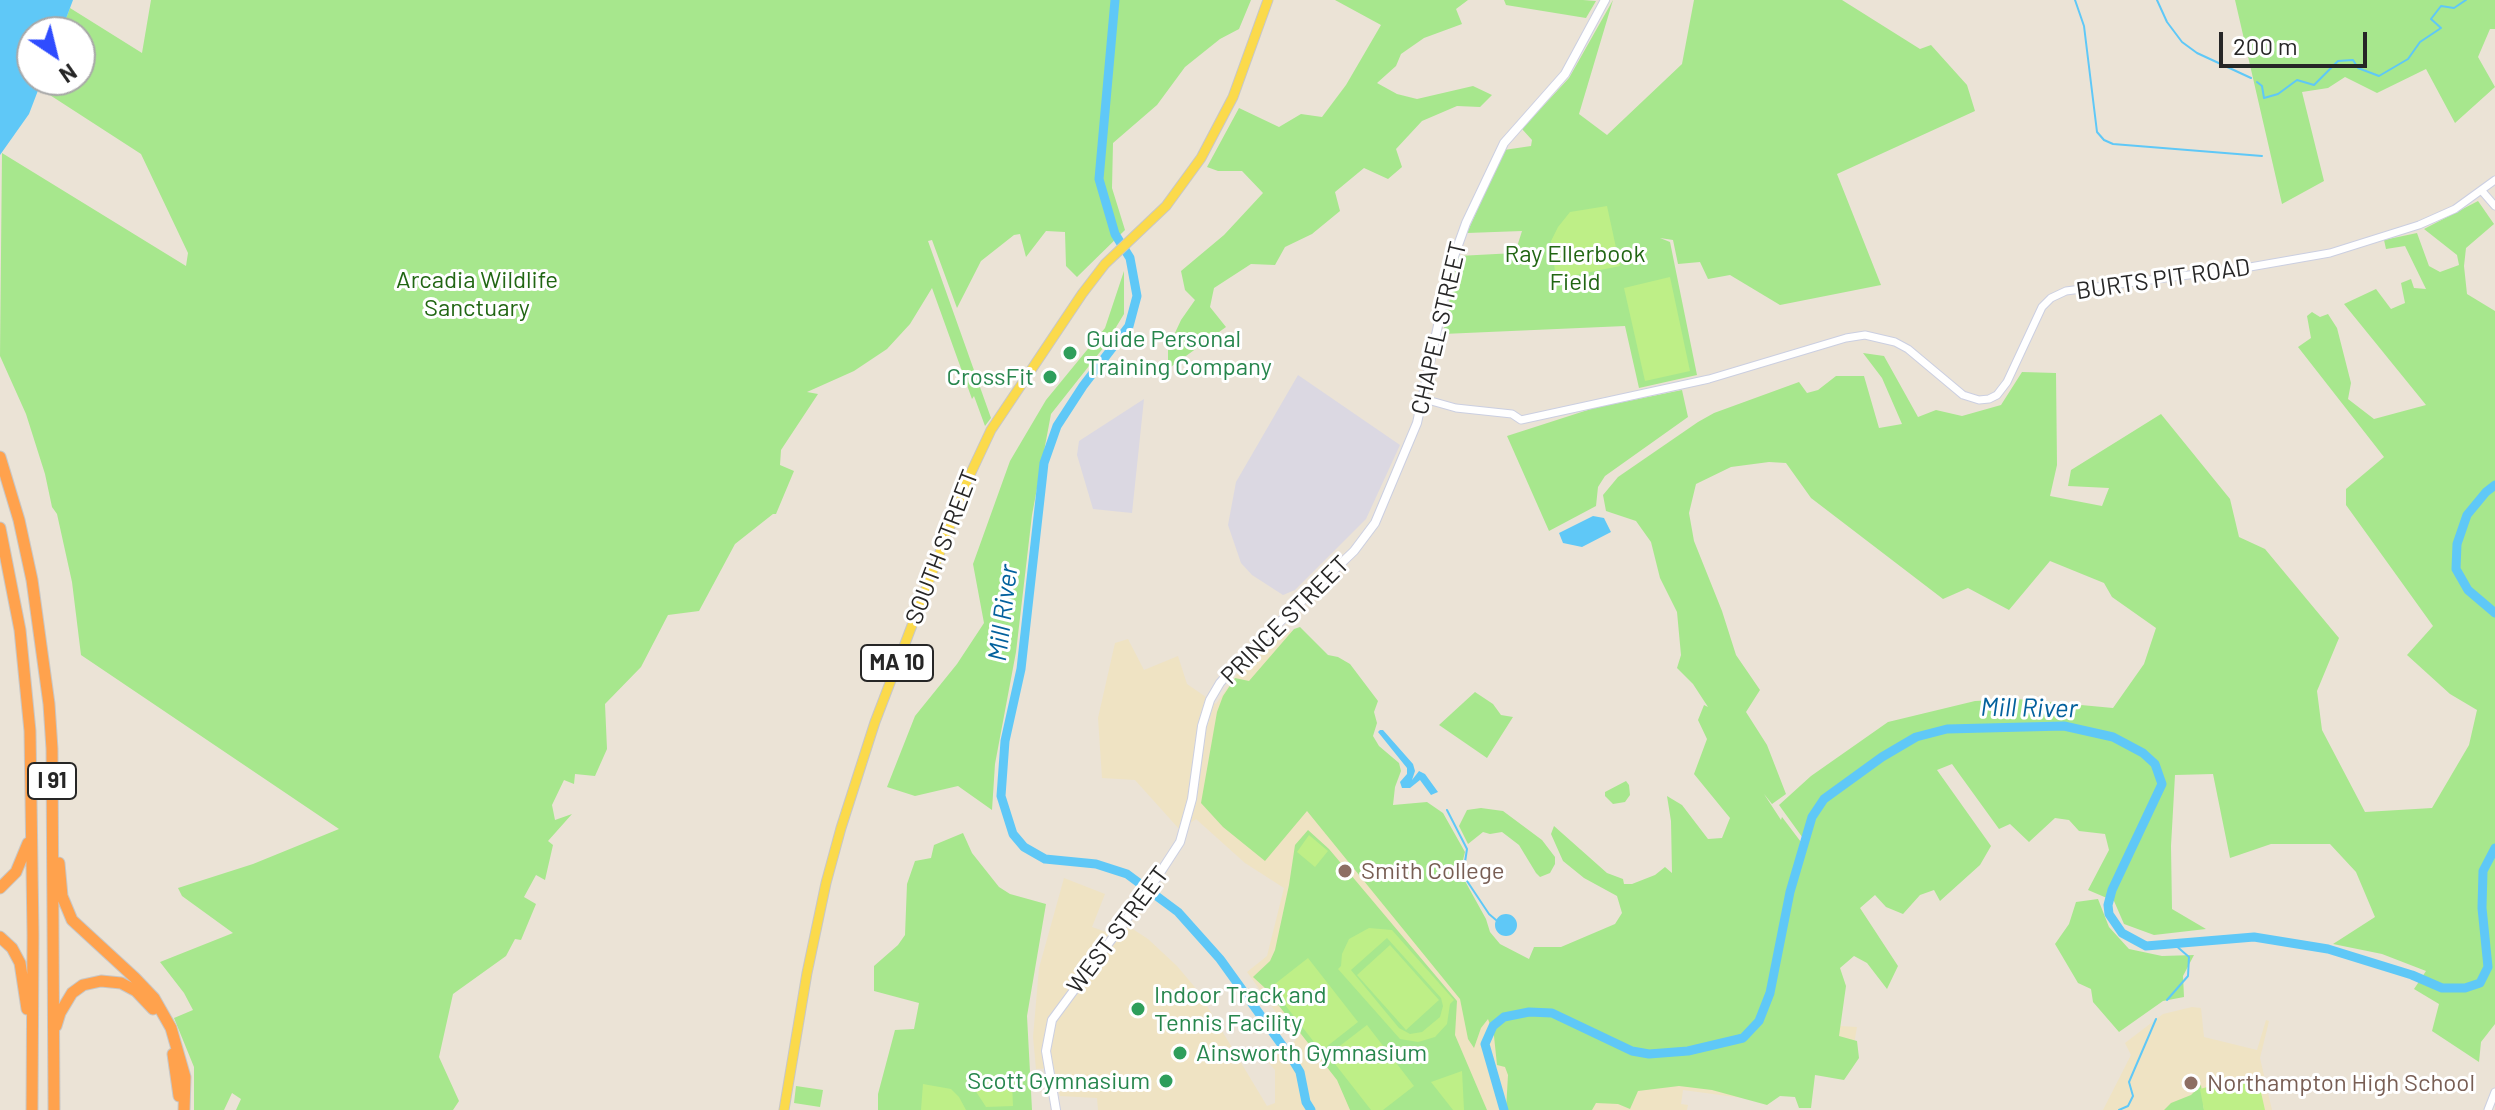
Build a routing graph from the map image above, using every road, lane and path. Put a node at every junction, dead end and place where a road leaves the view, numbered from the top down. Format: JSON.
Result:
{"nodes":[{"id":1,"x":1268,"y":0,"type":"edge"},
{"id":2,"x":1605,"y":0,"type":"edge"},
{"id":3,"x":2495,"y":180,"type":"edge"},
{"id":4,"x":2482,"y":191,"type":"junction"},
{"id":5,"x":2495,"y":206,"type":"edge"},
{"id":6,"x":1424,"y":399,"type":"junction"},
{"id":7,"x":0,"y":457,"type":"edge"},
{"id":8,"x":0,"y":528,"type":"edge"},
{"id":9,"x":1364,"y":539,"type":"joint"},
{"id":10,"x":1199,"y":750,"type":"joint"},
{"id":11,"x":31,"y":799,"type":"junction"},
{"id":12,"x":53,"y":810,"type":"junction"},
{"id":13,"x":0,"y":888,"type":"edge"},
{"id":14,"x":0,"y":937,"type":"edge"},
{"id":15,"x":53,"y":1038,"type":"junction"},
{"id":16,"x":33,"y":1040,"type":"junction"},
{"id":17,"x":2495,"y":1092,"type":"edge"},
{"id":18,"x":32,"y":1110,"type":"edge"},
{"id":19,"x":54,"y":1110,"type":"edge"},
{"id":20,"x":178,"y":1110,"type":"edge"},
{"id":21,"x":184,"y":1110,"type":"edge"},
{"id":22,"x":784,"y":1110,"type":"edge"},
{"id":23,"x":1056,"y":1110,"type":"edge"},
{"id":24,"x":2488,"y":1110,"type":"edge"}],
"edges":[{"from":1,"to":22,"type":"main road","name":"SOUTH STREET","number":"MA 10"},
{"from":2,"to":6,"type":"main road","name":"CHAPEL STREET"},
{"from":3,"to":4,"type":"street","name":"BURTS PIT ROAD"},
{"from":4,"to":5,"type":"street"},
{"from":4,"to":6,"type":"street","name":"BURTS PIT ROAD"},
{"from":6,"to":9,"type":"main road","name":"CHAPEL STREET"},
{"from":7,"to":12,"type":"highway","number":"I 91"},
{"from":8,"to":11,"type":"highway","number":"I 91"},
{"from":9,"to":10,"type":"main road","name":"PRINCE STREET"},
{"from":10,"to":23,"type":"main road","name":"WEST STREET"},
{"from":11,"to":13,"type":"highway"},
{"from":11,"to":16,"type":"highway","number":"I 91"},
{"from":12,"to":15,"type":"highway","number":"I 91"},
{"from":12,"to":21,"type":"highway"},
{"from":14,"to":16,"type":"highway"},
{"from":15,"to":19,"type":"highway","number":"I 91"},
{"from":15,"to":20,"type":"highway"},
{"from":16,"to":18,"type":"highway","number":"I 91"},
{"from":17,"to":24,"type":"street"}]}
